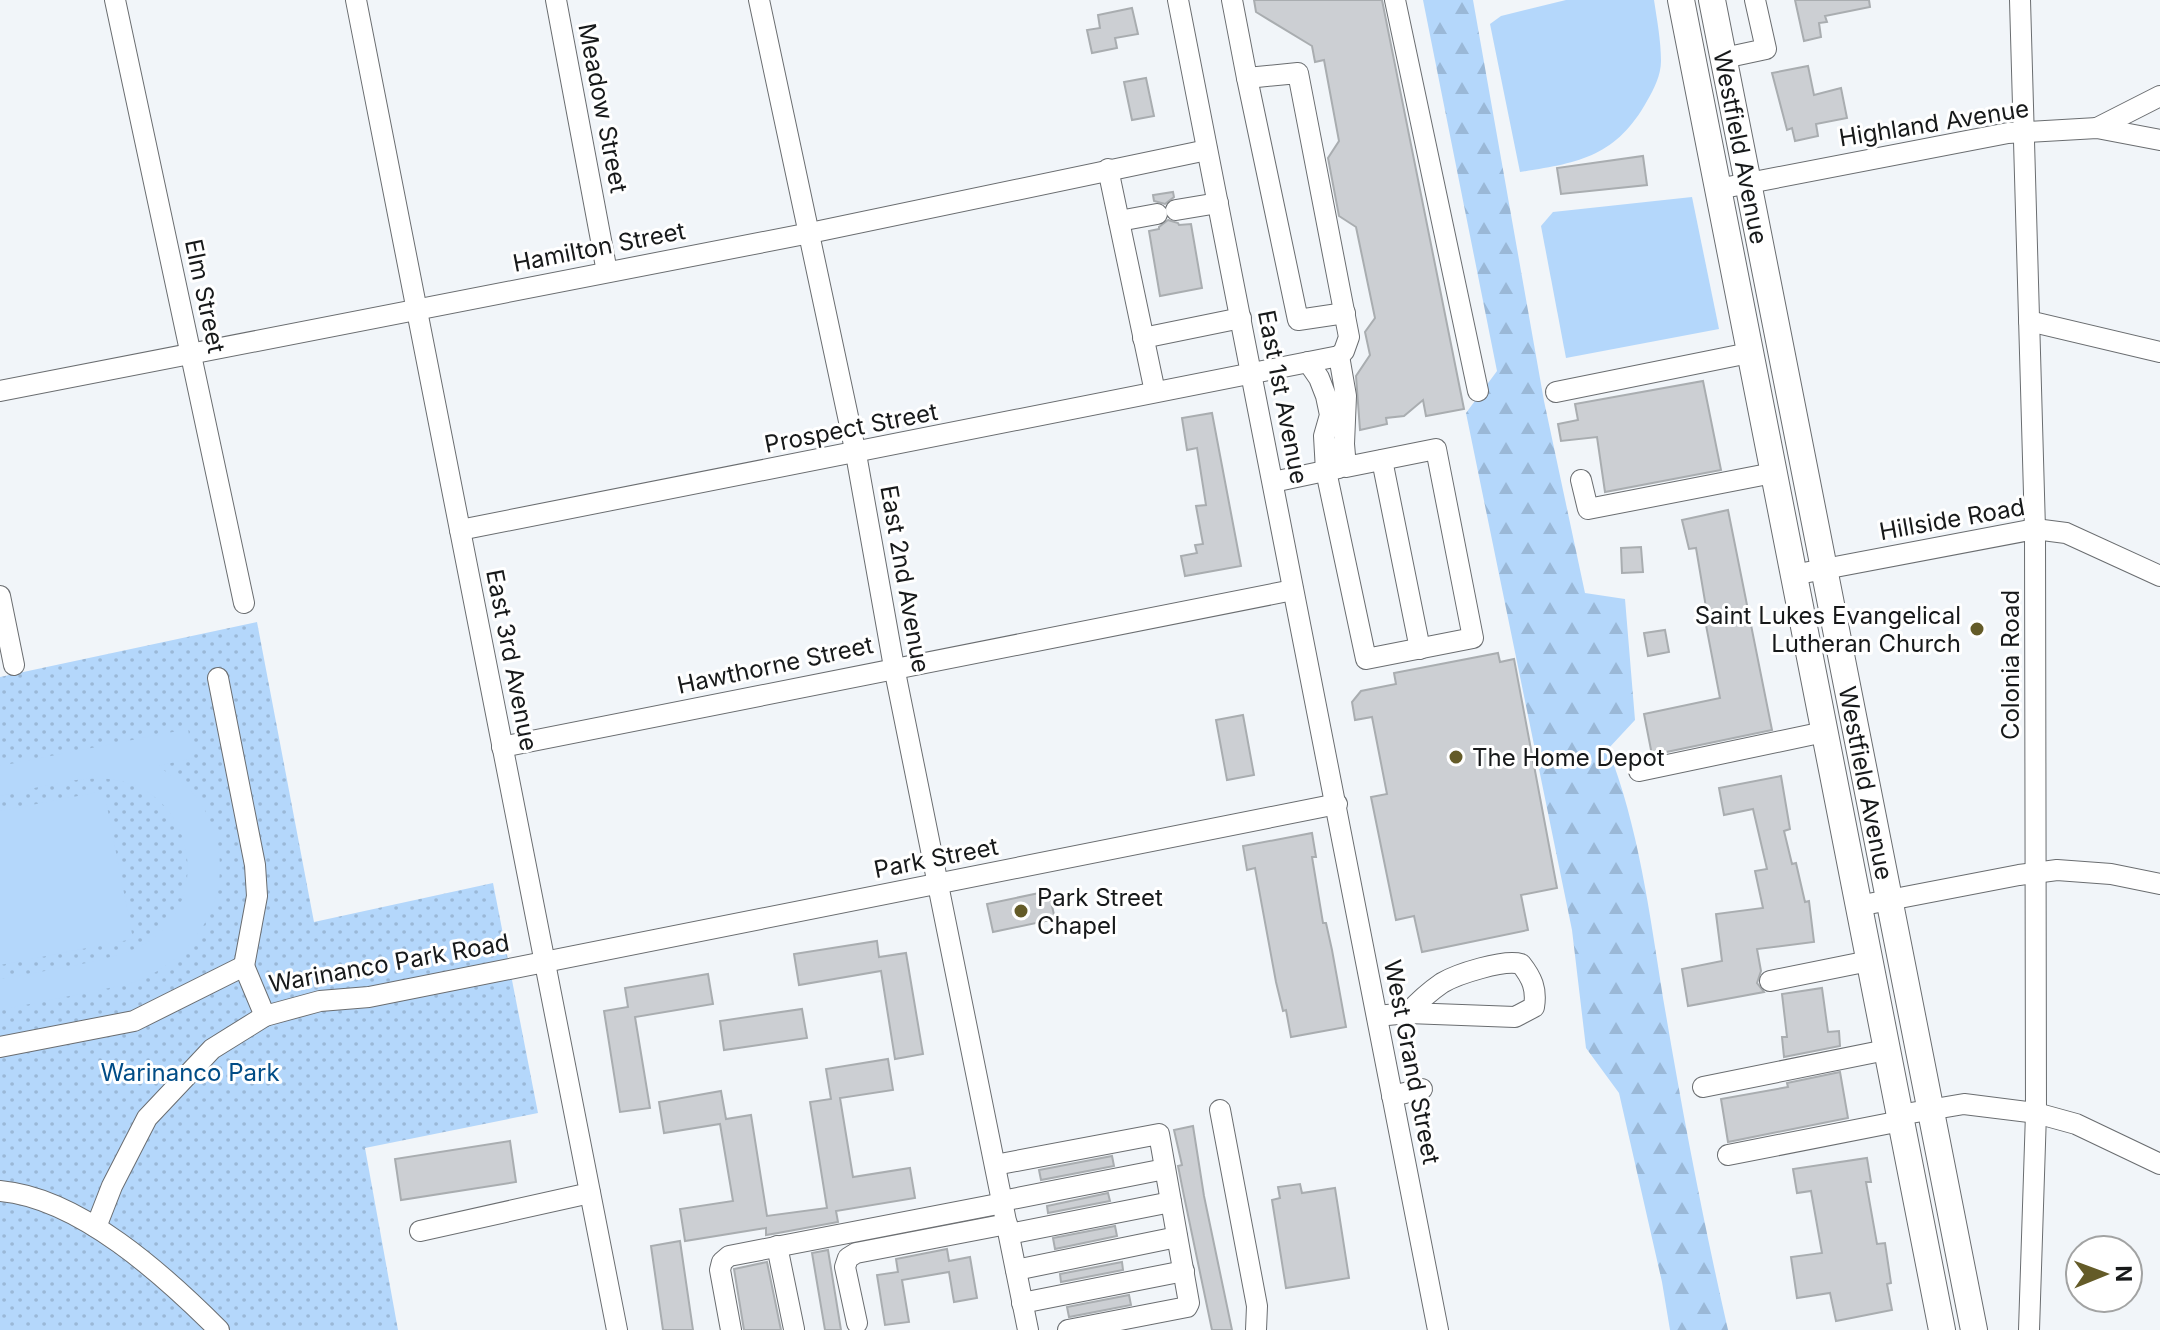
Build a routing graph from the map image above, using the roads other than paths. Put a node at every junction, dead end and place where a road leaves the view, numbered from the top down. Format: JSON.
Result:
{"nodes":[{"id":1,"x":115,"y":0,"type":"edge"},
{"id":2,"x":356,"y":0,"type":"edge"},
{"id":3,"x":556,"y":0,"type":"edge"},
{"id":4,"x":759,"y":0,"type":"edge"},
{"id":5,"x":1178,"y":0,"type":"edge"},
{"id":6,"x":1232,"y":0,"type":"edge"},
{"id":7,"x":1395,"y":0,"type":"edge"},
{"id":8,"x":1681,"y":0,"type":"edge"},
{"id":9,"x":1712,"y":0,"type":"edge"},
{"id":10,"x":1755,"y":0,"type":"edge"},
{"id":11,"x":2020,"y":0,"type":"edge"},
{"id":12,"x":1724,"y":58,"type":"junction"},
{"id":13,"x":1247,"y":78,"type":"junction"},
{"id":14,"x":2160,"y":96,"type":"edge"},
{"id":15,"x":2097,"y":128,"type":"junction"},
{"id":16,"x":2022,"y":132,"type":"junction"},
{"id":17,"x":2160,"y":140,"type":"edge"},
{"id":18,"x":1207,"y":150,"type":"junction"},
{"id":19,"x":1108,"y":169,"type":"junction"},
{"id":20,"x":1748,"y":182,"type":"junction"},
{"id":21,"x":1718,"y":189,"type":"junction"},
{"id":22,"x":1218,"y":203,"type":"junction"},
{"id":23,"x":1119,"y":221,"type":"junction"},
{"id":24,"x":810,"y":233,"type":"junction"},
{"id":25,"x":607,"y":272,"type":"junction"},
{"id":26,"x":416,"y":309,"type":"junction"},
{"id":27,"x":1345,"y":313,"type":"junction"},
{"id":28,"x":1241,"y":318,"type":"junction"},
{"id":29,"x":2029,"y":321,"type":"junction"},
{"id":30,"x":1143,"y":338,"type":"junction"},
{"id":31,"x":2160,"y":352,"type":"edge"},
{"id":32,"x":190,"y":353,"type":"junction"},
{"id":33,"x":1749,"y":353,"type":"junction"},
{"id":34,"x":1339,"y":356,"type":"junction"},
{"id":35,"x":1308,"y":362,"type":"junction"},
{"id":36,"x":1252,"y":373,"type":"junction"},
{"id":37,"x":0,"y":391,"type":"edge"},
{"id":38,"x":1478,"y":391,"type":"dead end"},
{"id":39,"x":1155,"y":392,"type":"junction"},
{"id":40,"x":1556,"y":392,"type":"dead end"},
{"id":41,"x":856,"y":454,"type":"junction"},
{"id":42,"x":1382,"y":460,"type":"junction"},
{"id":43,"x":1336,"y":469,"type":"junction"},
{"id":44,"x":1773,"y":473,"type":"junction"},
{"id":45,"x":1581,"y":480,"type":"dead end"},
{"id":46,"x":1273,"y":482,"type":"junction"},
{"id":47,"x":2035,"y":529,"type":"junction"},
{"id":48,"x":460,"y":530,"type":"junction"},
{"id":49,"x":1824,"y":569,"type":"junction"},
{"id":50,"x":1793,"y":575,"type":"junction"},
{"id":51,"x":2160,"y":576,"type":"edge"},
{"id":52,"x":1293,"y":590,"type":"junction"},
{"id":53,"x":0,"y":596,"type":"edge"},
{"id":54,"x":244,"y":603,"type":"dead end"},
{"id":55,"x":1420,"y":649,"type":"junction"},
{"id":56,"x":14,"y":665,"type":"dead end"},
{"id":57,"x":894,"y":667,"type":"junction"},
{"id":58,"x":218,"y":678,"type":"dead end"},
{"id":59,"x":1824,"y":732,"type":"junction"},
{"id":60,"x":502,"y":747,"type":"junction"},
{"id":61,"x":1639,"y":771,"type":"dead end"},
{"id":62,"x":1337,"y":804,"type":"junction"},
{"id":63,"x":2037,"y":872,"type":"junction"},
{"id":64,"x":939,"y":884,"type":"junction"},
{"id":65,"x":2160,"y":884,"type":"edge"},
{"id":66,"x":1889,"y":900,"type":"junction"},
{"id":67,"x":1858,"y":906,"type":"junction"},
{"id":68,"x":1869,"y":961,"type":"junction"},
{"id":69,"x":544,"y":962,"type":"junction"},
{"id":70,"x":244,"y":966,"type":"junction"},
{"id":71,"x":1770,"y":981,"type":"dead end"},
{"id":72,"x":1408,"y":1013,"type":"junction"},
{"id":73,"x":265,"y":1016,"type":"junction"},
{"id":74,"x":1377,"y":1016,"type":"junction"},
{"id":75,"x":0,"y":1047,"type":"edge"},
{"id":76,"x":1886,"y":1050,"type":"junction"},
{"id":77,"x":1703,"y":1087,"type":"dead end"},
{"id":78,"x":1422,"y":1089,"type":"dead end"},
{"id":79,"x":1392,"y":1096,"type":"junction"},
{"id":80,"x":1930,"y":1109,"type":"junction"},
{"id":81,"x":1220,"y":1110,"type":"dead end"},
{"id":82,"x":2036,"y":1113,"type":"junction"},
{"id":83,"x":1900,"y":1118,"type":"junction"},
{"id":84,"x":1728,"y":1155,"type":"dead end"},
{"id":85,"x":2160,"y":1164,"type":"edge"},
{"id":86,"x":996,"y":1167,"type":"junction"},
{"id":87,"x":1165,"y":1169,"type":"junction"},
{"id":88,"x":0,"y":1191,"type":"edge"},
{"id":89,"x":590,"y":1193,"type":"junction"},
{"id":90,"x":1171,"y":1202,"type":"junction"},
{"id":91,"x":1005,"y":1215,"type":"junction"},
{"id":92,"x":96,"y":1227,"type":"junction"},
{"id":93,"x":420,"y":1231,"type":"dead end"},
{"id":94,"x":1177,"y":1237,"type":"junction"},
{"id":95,"x":777,"y":1246,"type":"junction"},
{"id":96,"x":1016,"y":1270,"type":"junction"},
{"id":97,"x":1184,"y":1271,"type":"junction"},
{"id":98,"x":1022,"y":1303,"type":"junction"},
{"id":99,"x":857,"y":1323,"type":"dead end"},
{"id":100,"x":794,"y":1329,"type":"edge"},
{"id":101,"x":219,"y":1330,"type":"edge"},
{"id":102,"x":617,"y":1330,"type":"edge"},
{"id":103,"x":731,"y":1330,"type":"edge"},
{"id":104,"x":1028,"y":1330,"type":"edge"},
{"id":105,"x":1068,"y":1330,"type":"edge"},
{"id":106,"x":1256,"y":1330,"type":"edge"},
{"id":107,"x":1438,"y":1330,"type":"edge"},
{"id":108,"x":1942,"y":1330,"type":"edge"},
{"id":109,"x":1974,"y":1330,"type":"edge"},
{"id":110,"x":2029,"y":1330,"type":"edge"}],
"edges":[{"from":1,"to":32,"type":"street","name":"Elm Street"},
{"from":2,"to":26,"type":"street","name":"East 3rd Avenue"},
{"from":3,"to":25,"type":"street","name":"Meadow Street"},
{"from":4,"to":24,"type":"street","name":"East 2nd Avenue"},
{"from":5,"to":18,"type":"street","name":"East 1st Avenue"},
{"from":6,"to":13,"type":"street"},
{"from":7,"to":38,"type":"street"},
{"from":8,"to":21,"type":"main road","name":"Westfield Avenue"},
{"from":9,"to":12,"type":"main road","name":"Westfield Avenue"},
{"from":10,"to":12,"type":"street"},
{"from":11,"to":16,"type":"street","name":"Colonia Road"},
{"from":12,"to":20,"type":"main road","name":"Westfield Avenue"},
{"from":13,"to":27,"type":"street"},
{"from":13,"to":27,"type":"street"},
{"from":14,"to":15,"type":"street"},
{"from":15,"to":16,"type":"street","name":"Highland Avenue"},
{"from":15,"to":17,"type":"street","name":"Highland Avenue"},
{"from":16,"to":20,"type":"street","name":"Highland Avenue"},
{"from":16,"to":29,"type":"street","name":"Colonia Road"},
{"from":18,"to":19,"type":"street","name":"Hamilton Street"},
{"from":18,"to":22,"type":"street","name":"East 1st Avenue"},
{"from":19,"to":23,"type":"street"},
{"from":19,"to":24,"type":"street","name":"Hamilton Street"},
{"from":20,"to":21,"type":"street","name":"Highland Avenue"},
{"from":20,"to":49,"type":"main road","name":"Westfield Avenue"},
{"from":21,"to":33,"type":"main road","name":"Westfield Avenue"},
{"from":22,"to":23,"type":"street"},
{"from":22,"to":28,"type":"street","name":"East 1st Avenue"},
{"from":23,"to":30,"type":"street"},
{"from":24,"to":25,"type":"street","name":"Hamilton Street"},
{"from":24,"to":41,"type":"street","name":"East 2nd Avenue"},
{"from":25,"to":26,"type":"street","name":"Hamilton Street"},
{"from":26,"to":32,"type":"street","name":"Hamilton Street"},
{"from":26,"to":48,"type":"street","name":"East 3rd Avenue"},
{"from":27,"to":34,"type":"street"},
{"from":28,"to":30,"type":"street"},
{"from":28,"to":36,"type":"street","name":"East 1st Avenue"},
{"from":29,"to":31,"type":"street"},
{"from":29,"to":47,"type":"street","name":"Colonia Road"},
{"from":30,"to":39,"type":"street"},
{"from":32,"to":37,"type":"street","name":"Hamilton Street"},
{"from":32,"to":54,"type":"street","name":"Elm Street"},
{"from":33,"to":40,"type":"street"},
{"from":33,"to":44,"type":"main road","name":"Westfield Avenue"},
{"from":34,"to":35,"type":"street","name":"Prospect Street"},
{"from":34,"to":43,"type":"street"},
{"from":35,"to":36,"type":"street","name":"Prospect Street"},
{"from":35,"to":43,"type":"street"},
{"from":36,"to":39,"type":"street","name":"Prospect Street"},
{"from":36,"to":46,"type":"street","name":"East 1st Avenue"},
{"from":39,"to":41,"type":"street","name":"Prospect Street"},
{"from":41,"to":48,"type":"street","name":"Prospect Street"},
{"from":41,"to":57,"type":"street","name":"East 2nd Avenue"},
{"from":42,"to":43,"type":"street"},
{"from":42,"to":55,"type":"street"},
{"from":42,"to":55,"type":"street"},
{"from":43,"to":46,"type":"street"},
{"from":43,"to":55,"type":"street"},
{"from":44,"to":45,"type":"street"},
{"from":44,"to":50,"type":"main road","name":"Westfield Avenue"},
{"from":46,"to":52,"type":"street","name":"East 1st Avenue"},
{"from":47,"to":49,"type":"street","name":"Hillside Road"},
{"from":47,"to":51,"type":"street","name":"Hillside Road"},
{"from":47,"to":63,"type":"street","name":"Colonia Road"},
{"from":48,"to":60,"type":"street","name":"East 3rd Avenue"},
{"from":49,"to":50,"type":"street","name":"Hillside Road"},
{"from":49,"to":66,"type":"main road","name":"Westfield Avenue"},
{"from":50,"to":59,"type":"main road","name":"Westfield Avenue"},
{"from":52,"to":57,"type":"street","name":"Hawthorne Street"},
{"from":52,"to":62,"type":"street","name":"East 1st Avenue"},
{"from":53,"to":56,"type":"street"},
{"from":57,"to":60,"type":"street","name":"Hawthorne Street"},
{"from":57,"to":64,"type":"street","name":"East 2nd Avenue"},
{"from":58,"to":70,"type":"street"},
{"from":59,"to":61,"type":"street"},
{"from":59,"to":67,"type":"main road","name":"Westfield Avenue"},
{"from":60,"to":69,"type":"street","name":"East 3rd Avenue"},
{"from":62,"to":64,"type":"street","name":"Park Street"},
{"from":62,"to":74,"type":"street","name":"West Grand Street"},
{"from":63,"to":65,"type":"street"},
{"from":63,"to":66,"type":"street"},
{"from":63,"to":82,"type":"street","name":"Colonia Road"},
{"from":64,"to":69,"type":"street","name":"Park Street"},
{"from":64,"to":86,"type":"street","name":"East 2nd Avenue"},
{"from":66,"to":67,"type":"street"},
{"from":66,"to":80,"type":"main road","name":"Westfield Avenue"},
{"from":67,"to":68,"type":"main road","name":"Westfield Avenue"},
{"from":68,"to":71,"type":"street"},
{"from":68,"to":76,"type":"main road","name":"Westfield Avenue"},
{"from":69,"to":73,"type":"street","name":"Warinanco Park Road"},
{"from":69,"to":89,"type":"street","name":"East 3rd Avenue"},
{"from":70,"to":73,"type":"street","name":"Warinanco Park Road"},
{"from":70,"to":75,"type":"street","name":"Warinanco Park Road"},
{"from":72,"to":72,"type":"street"},
{"from":72,"to":74,"type":"street"},
{"from":73,"to":92,"type":"street"},
{"from":74,"to":79,"type":"street","name":"West Grand Street"},
{"from":76,"to":77,"type":"street"},
{"from":76,"to":83,"type":"main road","name":"Westfield Avenue"},
{"from":78,"to":79,"type":"street"},
{"from":79,"to":107,"type":"street","name":"West Grand Street"},
{"from":80,"to":82,"type":"street"},
{"from":80,"to":83,"type":"street"},
{"from":80,"to":109,"type":"main road","name":"Westfield Avenue"},
{"from":81,"to":106,"type":"street"},
{"from":82,"to":85,"type":"street"},
{"from":82,"to":110,"type":"street","name":"Colonia Road"},
{"from":83,"to":84,"type":"street"},
{"from":83,"to":108,"type":"main road","name":"Westfield Avenue"},
{"from":86,"to":87,"type":"street"},
{"from":86,"to":91,"type":"street","name":"East 2nd Avenue"},
{"from":87,"to":90,"type":"street"},
{"from":87,"to":91,"type":"street"},
{"from":88,"to":92,"type":"street"},
{"from":89,"to":93,"type":"street"},
{"from":89,"to":102,"type":"street","name":"East 3rd Avenue"},
{"from":90,"to":91,"type":"street"},
{"from":90,"to":94,"type":"street"},
{"from":91,"to":95,"type":"street"},
{"from":91,"to":96,"type":"street","name":"East 2nd Avenue"},
{"from":91,"to":99,"type":"street"},
{"from":92,"to":101,"type":"street"},
{"from":94,"to":96,"type":"street"},
{"from":94,"to":97,"type":"street"},
{"from":95,"to":100,"type":"street"},
{"from":95,"to":103,"type":"street"},
{"from":96,"to":98,"type":"street","name":"East 2nd Avenue"},
{"from":97,"to":98,"type":"street"},
{"from":97,"to":105,"type":"street"},
{"from":98,"to":104,"type":"street","name":"East 2nd Avenue"}]}
